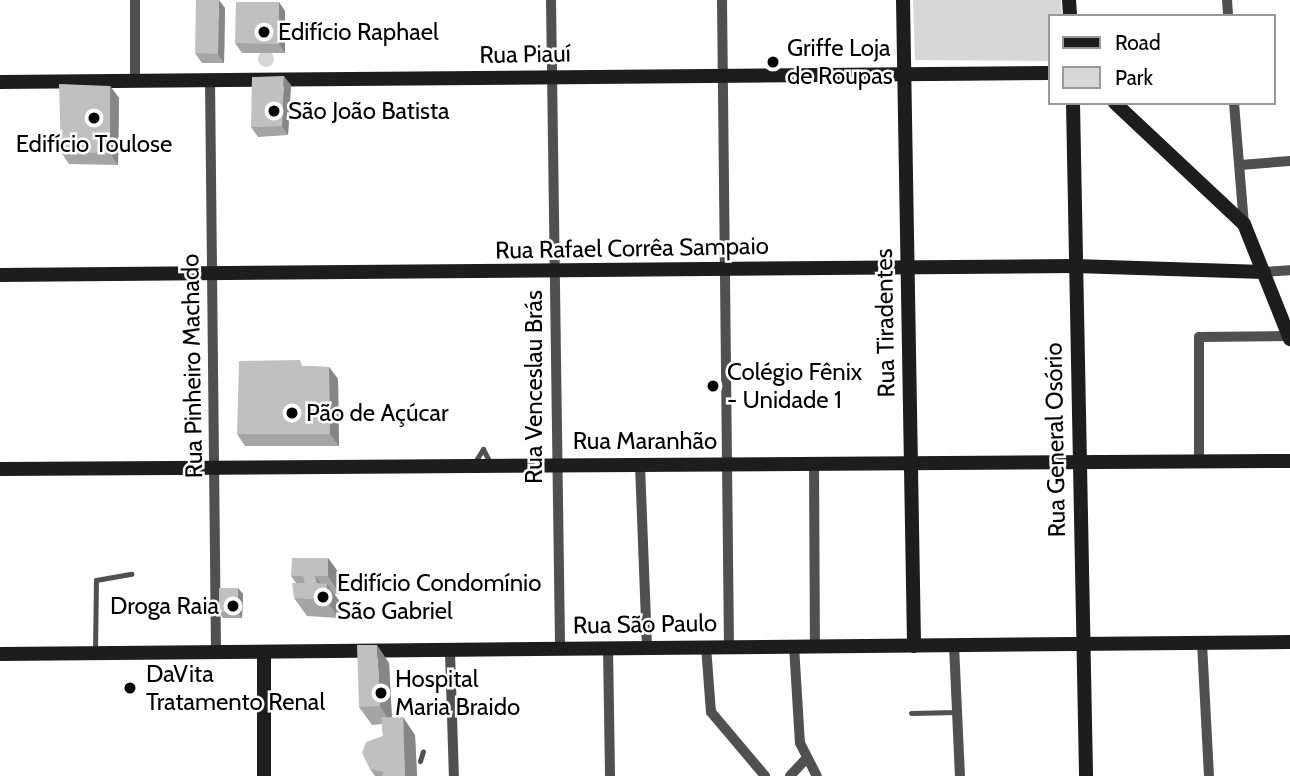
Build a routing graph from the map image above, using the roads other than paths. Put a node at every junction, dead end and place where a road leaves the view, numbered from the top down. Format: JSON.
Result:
{"nodes":[{"id":1,"x":135,"y":0,"type":"edge"},
{"id":2,"x":551,"y":0,"type":"edge"},
{"id":3,"x":722,"y":0,"type":"edge"},
{"id":4,"x":903,"y":0,"type":"edge"},
{"id":5,"x":1048,"y":73,"type":"edge"},
{"id":6,"x":906,"y":74,"type":"junction"},
{"id":7,"x":724,"y":75,"type":"junction"},
{"id":8,"x":552,"y":77,"type":"junction"},
{"id":9,"x":210,"y":79,"type":"junction"},
{"id":10,"x":135,"y":80,"type":"junction"},
{"id":11,"x":0,"y":82,"type":"edge"},
{"id":12,"x":1073,"y":105,"type":"edge"},
{"id":13,"x":1117,"y":105,"type":"edge"},
{"id":14,"x":1234,"y":105,"type":"edge"},
{"id":15,"x":1290,"y":160,"type":"edge"},
{"id":16,"x":1240,"y":165,"type":"junction"},
{"id":17,"x":1244,"y":224,"type":"junction"},
{"id":18,"x":1076,"y":266,"type":"junction"},
{"id":19,"x":907,"y":268,"type":"junction"},
{"id":20,"x":727,"y":269,"type":"junction"},
{"id":21,"x":1290,"y":270,"type":"edge"},
{"id":22,"x":554,"y":271,"type":"junction"},
{"id":23,"x":1264,"y":272,"type":"junction"},
{"id":24,"x":0,"y":275,"type":"edge"},
{"id":25,"x":212,"y":276,"type":"junction"},
{"id":26,"x":1289,"y":337,"type":"edge"},
{"id":27,"x":1079,"y":459,"type":"junction"},
{"id":28,"x":911,"y":460,"type":"junction"},
{"id":29,"x":1199,"y":460,"type":"junction"},
{"id":30,"x":1290,"y":461,"type":"edge"},
{"id":31,"x":729,"y":464,"type":"junction"},
{"id":32,"x":814,"y":464,"type":"junction"},
{"id":33,"x":555,"y":465,"type":"junction"},
{"id":34,"x":640,"y":465,"type":"junction"},
{"id":35,"x":215,"y":467,"type":"junction"},
{"id":36,"x":0,"y":469,"type":"edge"},
{"id":37,"x":131,"y":574,"type":"dead end"},
{"id":38,"x":1290,"y":642,"type":"edge"},
{"id":39,"x":1202,"y":643,"type":"junction"},
{"id":40,"x":1080,"y":644,"type":"junction"},
{"id":41,"x":729,"y":645,"type":"junction"},
{"id":42,"x":954,"y":645,"type":"junction"},
{"id":43,"x":706,"y":646,"type":"junction"},
{"id":44,"x":794,"y":646,"type":"junction"},
{"id":45,"x":815,"y":646,"type":"junction"},
{"id":46,"x":914,"y":646,"type":"junction"},
{"id":47,"x":608,"y":647,"type":"junction"},
{"id":48,"x":647,"y":647,"type":"junction"},
{"id":49,"x":560,"y":648,"type":"junction"},
{"id":50,"x":95,"y":651,"type":"junction"},
{"id":51,"x":264,"y":652,"type":"junction"},
{"id":52,"x":450,"y":652,"type":"junction"},
{"id":53,"x":216,"y":653,"type":"junction"},
{"id":54,"x":0,"y":654,"type":"edge"},
{"id":55,"x":958,"y":712,"type":"junction"},
{"id":56,"x":911,"y":713,"type":"dead end"},
{"id":57,"x":423,"y":751,"type":"dead end"},
{"id":58,"x":806,"y":759,"type":"junction"},
{"id":59,"x":420,"y":761,"type":"dead end"},
{"id":60,"x":264,"y":776,"type":"edge"},
{"id":61,"x":454,"y":776,"type":"edge"},
{"id":62,"x":610,"y":776,"type":"edge"},
{"id":63,"x":765,"y":776,"type":"edge"},
{"id":64,"x":790,"y":776,"type":"edge"},
{"id":65,"x":817,"y":776,"type":"edge"},
{"id":66,"x":960,"y":776,"type":"edge"},
{"id":67,"x":1086,"y":776,"type":"edge"},
{"id":68,"x":1209,"y":776,"type":"edge"}],
"edges":[{"from":1,"to":10,"type":"street"},
{"from":2,"to":8,"type":"street","name":"Rua Venceslau Brás"},
{"from":3,"to":7,"type":"street"},
{"from":4,"to":6,"type":"street","name":"Rua Tiradentes"},
{"from":5,"to":6,"type":"street","name":"Rua Piauí"},
{"from":6,"to":7,"type":"street","name":"Rua Piauí"},
{"from":6,"to":19,"type":"street","name":"Rua Tiradentes"},
{"from":7,"to":8,"type":"street","name":"Rua Piauí"},
{"from":7,"to":20,"type":"street"},
{"from":8,"to":9,"type":"street","name":"Rua Piauí"},
{"from":8,"to":22,"type":"street","name":"Rua Venceslau Brás"},
{"from":9,"to":10,"type":"street","name":"Rua Piauí"},
{"from":9,"to":25,"type":"street","name":"Rua Pinheiro Machado"},
{"from":10,"to":11,"type":"street","name":"Rua Piauí"},
{"from":12,"to":18,"type":"street","name":"Rua General Osório"},
{"from":13,"to":17,"type":"street"},
{"from":14,"to":16,"type":"street"},
{"from":15,"to":16,"type":"street"},
{"from":16,"to":17,"type":"street"},
{"from":17,"to":23,"type":"street"},
{"from":18,"to":19,"type":"street","name":"Rua Rafael Corrêa Sampaio"},
{"from":18,"to":23,"type":"street","name":"Rua Rafael Corrêa Sampaio"},
{"from":18,"to":27,"type":"street","name":"Rua General Osório"},
{"from":19,"to":20,"type":"street","name":"Rua Rafael Corrêa Sampaio"},
{"from":19,"to":28,"type":"street","name":"Rua Tiradentes"},
{"from":20,"to":22,"type":"street","name":"Rua Rafael Corrêa Sampaio"},
{"from":20,"to":31,"type":"street"},
{"from":21,"to":23,"type":"street"},
{"from":22,"to":25,"type":"street","name":"Rua Rafael Corrêa Sampaio"},
{"from":22,"to":33,"type":"street","name":"Rua Venceslau Brás"},
{"from":23,"to":26,"type":"street"},
{"from":24,"to":25,"type":"street","name":"Rua Rafael Corrêa Sampaio"},
{"from":25,"to":35,"type":"street","name":"Rua Pinheiro Machado"},
{"from":26,"to":29,"type":"street"},
{"from":27,"to":28,"type":"street","name":"Rua Maranhão"},
{"from":27,"to":29,"type":"street","name":"Rua Maranhão"},
{"from":27,"to":40,"type":"street","name":"Rua General Osório"},
{"from":28,"to":32,"type":"street","name":"Rua Maranhão"},
{"from":28,"to":46,"type":"street","name":"Rua Tiradentes"},
{"from":29,"to":30,"type":"street","name":"Rua Maranhão"},
{"from":31,"to":32,"type":"street","name":"Rua Maranhão"},
{"from":31,"to":34,"type":"street","name":"Rua Maranhão"},
{"from":31,"to":41,"type":"street"},
{"from":32,"to":45,"type":"street"},
{"from":33,"to":34,"type":"street","name":"Rua Maranhão"},
{"from":33,"to":35,"type":"street","name":"Rua Maranhão"},
{"from":33,"to":49,"type":"street","name":"Rua Venceslau Brás"},
{"from":34,"to":48,"type":"street"},
{"from":35,"to":36,"type":"street","name":"Rua Maranhão"},
{"from":35,"to":53,"type":"street","name":"Rua Pinheiro Machado"},
{"from":37,"to":50,"type":"lane"},
{"from":38,"to":39,"type":"street","name":"Rua São Paulo"},
{"from":39,"to":40,"type":"street","name":"Rua São Paulo"},
{"from":39,"to":68,"type":"street"},
{"from":40,"to":42,"type":"street","name":"Rua São Paulo"},
{"from":40,"to":67,"type":"street","name":"Rua General Osório"},
{"from":41,"to":43,"type":"street","name":"Rua São Paulo"},
{"from":41,"to":44,"type":"street","name":"Rua São Paulo"},
{"from":42,"to":46,"type":"street","name":"Rua São Paulo"},
{"from":42,"to":55,"type":"street"},
{"from":43,"to":48,"type":"street","name":"Rua São Paulo"},
{"from":43,"to":63,"type":"street"},
{"from":44,"to":45,"type":"street","name":"Rua São Paulo"},
{"from":44,"to":58,"type":"street"},
{"from":45,"to":46,"type":"street","name":"Rua São Paulo"},
{"from":47,"to":48,"type":"street","name":"Rua São Paulo"},
{"from":47,"to":49,"type":"street","name":"Rua São Paulo"},
{"from":47,"to":62,"type":"street"},
{"from":49,"to":52,"type":"street","name":"Rua São Paulo"},
{"from":50,"to":53,"type":"street","name":"Rua São Paulo"},
{"from":50,"to":54,"type":"street","name":"Rua São Paulo"},
{"from":51,"to":52,"type":"street","name":"Rua São Paulo"},
{"from":51,"to":53,"type":"street","name":"Rua São Paulo"},
{"from":51,"to":60,"type":"street"},
{"from":52,"to":61,"type":"street"},
{"from":55,"to":56,"type":"lane"},
{"from":55,"to":66,"type":"street"},
{"from":57,"to":59,"type":"lane"},
{"from":58,"to":64,"type":"street"},
{"from":58,"to":65,"type":"street"}]}
